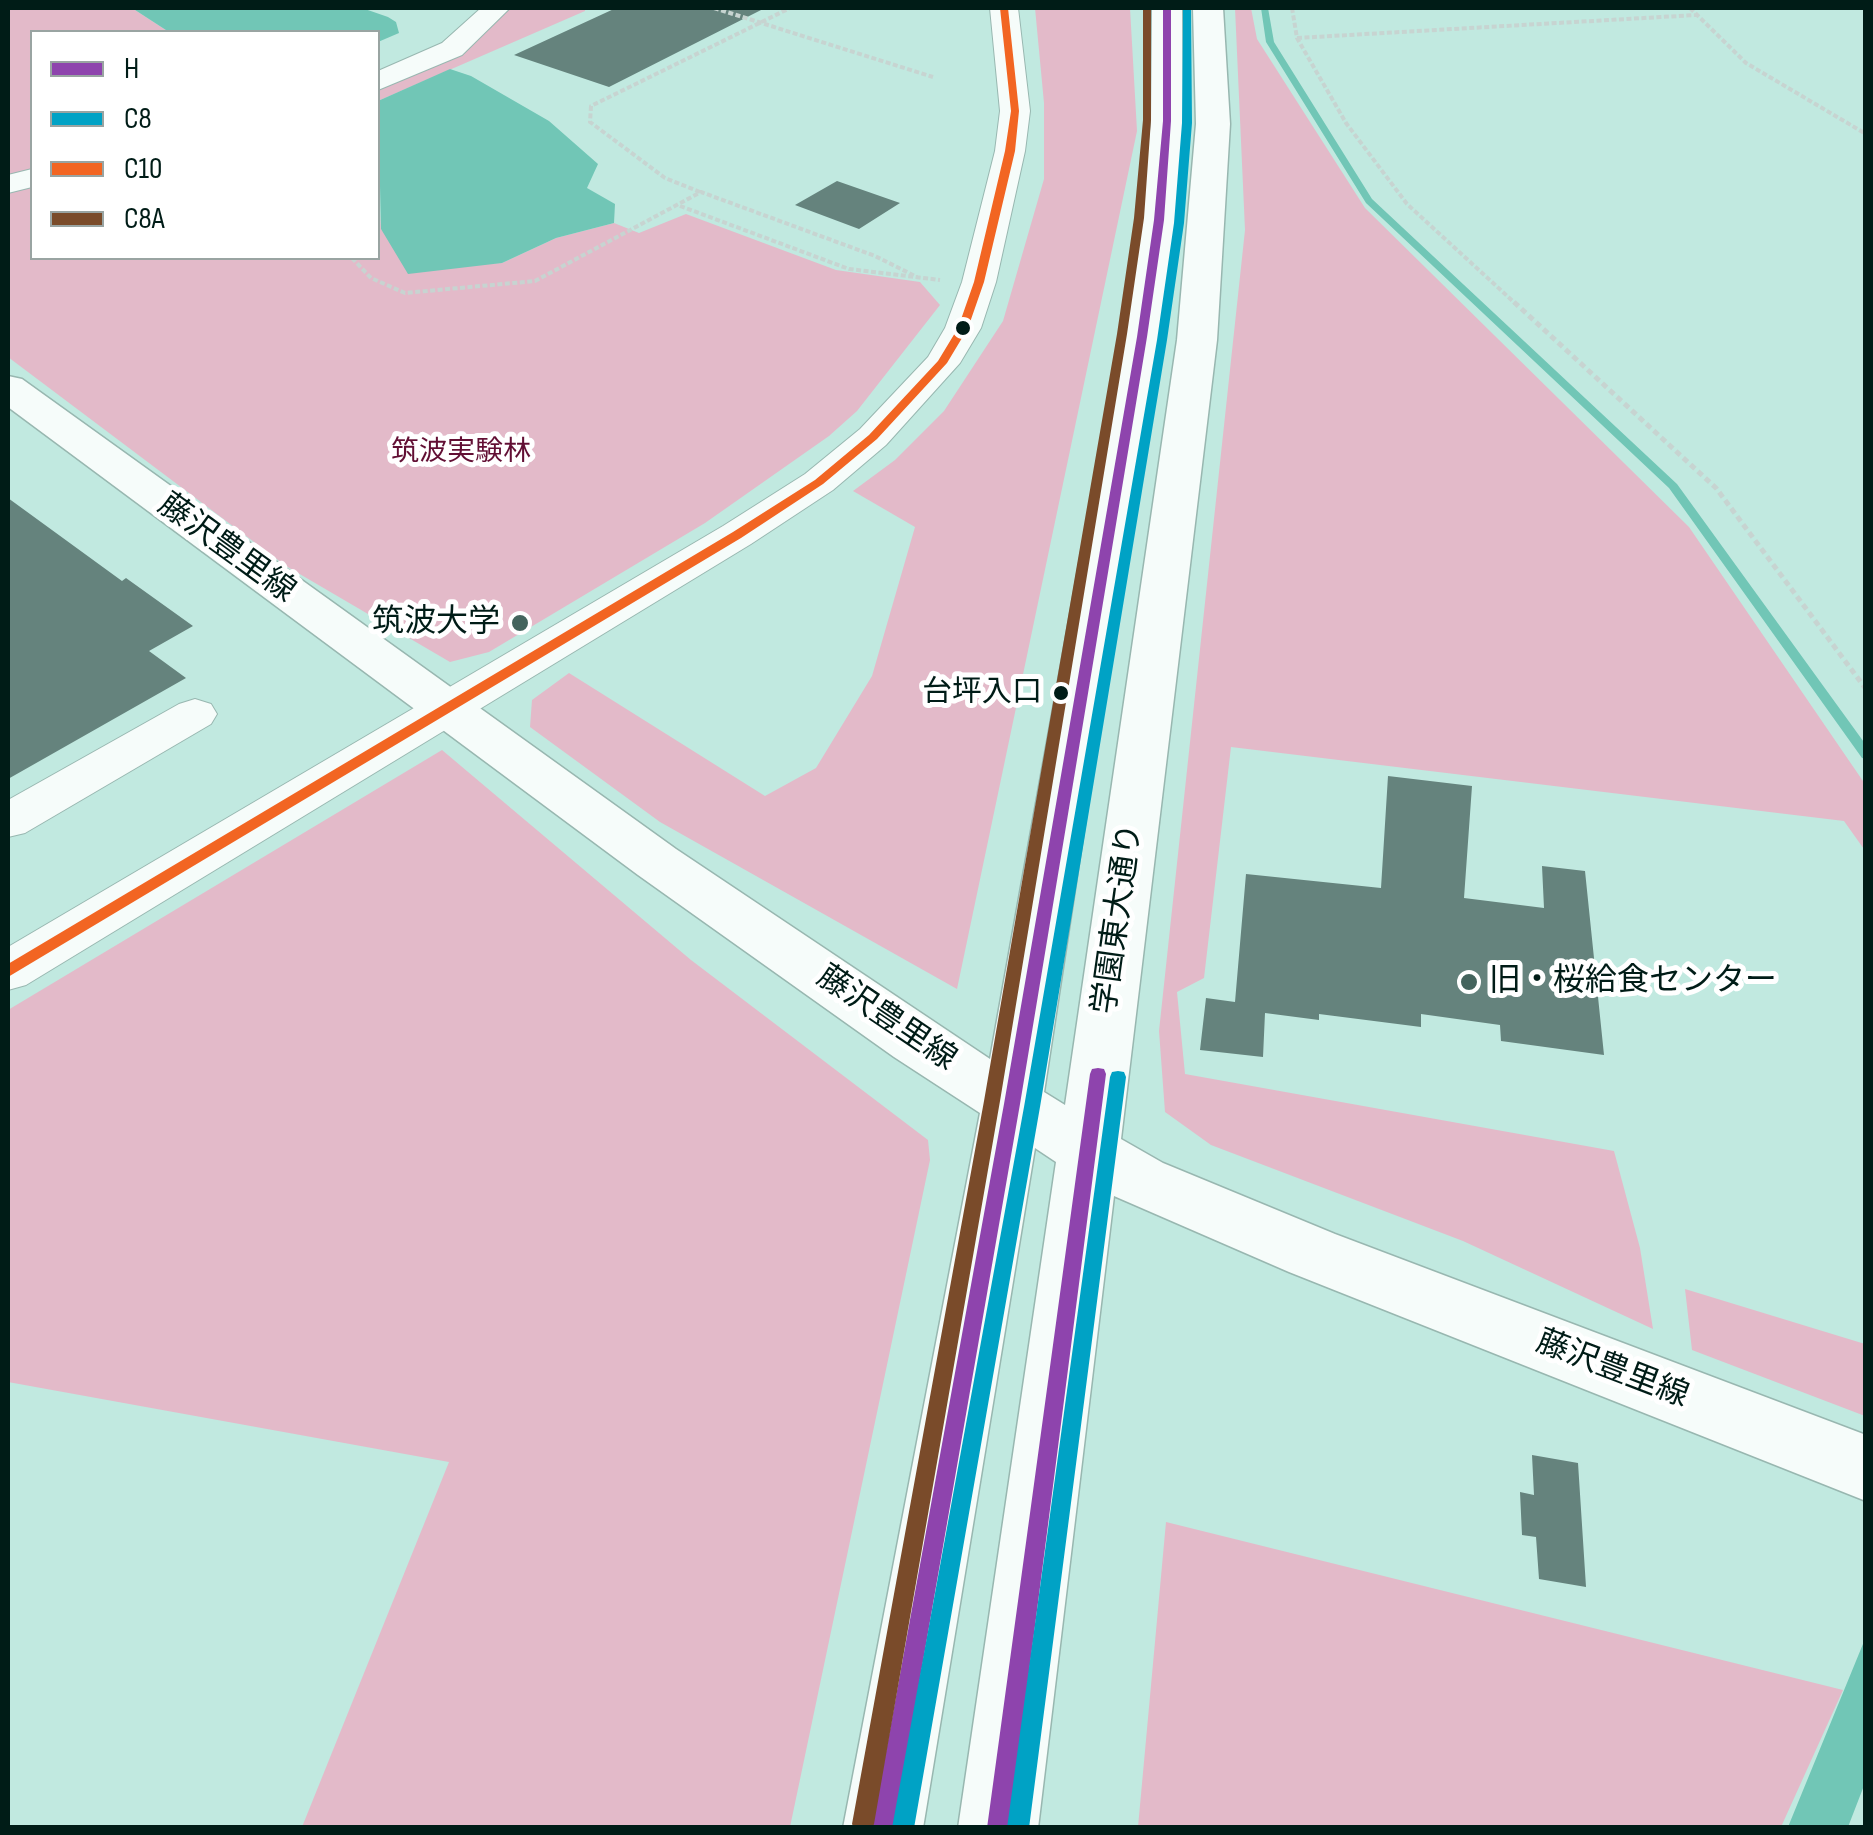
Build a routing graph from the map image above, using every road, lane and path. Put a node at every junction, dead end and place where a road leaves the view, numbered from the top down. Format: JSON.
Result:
{"nodes":[{"id":1,"x":496,"y":8,"type":"edge"},
{"id":2,"x":714,"y":8,"type":"edge"},
{"id":3,"x":790,"y":8,"type":"edge"},
{"id":4,"x":1004,"y":8,"type":"edge"},
{"id":5,"x":1167,"y":8,"type":"edge"},
{"id":6,"x":1208,"y":8,"type":"edge"},
{"id":7,"x":1292,"y":8,"type":"edge"},
{"id":8,"x":1690,"y":8,"type":"edge"},
{"id":9,"x":1696,"y":14,"type":"junction"},
{"id":10,"x":760,"y":22,"type":"junction"},
{"id":11,"x":1298,"y":38,"type":"junction"},
{"id":12,"x":933,"y":77,"type":"dead end"},
{"id":13,"x":380,"y":80,"type":"edge"},
{"id":14,"x":1866,"y":134,"type":"edge"},
{"id":15,"x":701,"y":192,"type":"junction"},
{"id":16,"x":679,"y":205,"type":"junction"},
{"id":17,"x":354,"y":260,"type":"edge"},
{"id":18,"x":944,"y":264,"type":"dead end"},
{"id":19,"x":917,"y":277,"type":"junction"},
{"id":20,"x":938,"y":280,"type":"junction"},
{"id":21,"x":979,"y":282,"type":"junction"},
{"id":22,"x":936,"y":288,"type":"dead end"},
{"id":23,"x":8,"y":388,"type":"edge"},
{"id":24,"x":1866,"y":689,"type":"edge"},
{"id":25,"x":445,"y":710,"type":"junction"},
{"id":26,"x":196,"y":714,"type":"dead end"},
{"id":27,"x":8,"y":821,"type":"edge"},
{"id":28,"x":8,"y":971,"type":"edge"},
{"id":29,"x":1012,"y":1104,"type":"junction"},
{"id":30,"x":1089,"y":1151,"type":"junction"},
{"id":31,"x":1866,"y":1468,"type":"edge"},
{"id":32,"x":883,"y":1828,"type":"edge"},
{"id":33,"x":998,"y":1828,"type":"edge"}],
"edges":[{"from":1,"to":13,"type":"street"},
{"from":2,"to":10,"type":"path"},
{"from":3,"to":10,"type":"path"},
{"from":4,"to":21,"type":"street"},
{"from":5,"to":29,"type":"main road"},
{"from":6,"to":30,"type":"main road","name":"学園東大通り"},
{"from":7,"to":11,"type":"path"},
{"from":8,"to":9,"type":"path"},
{"from":9,"to":11,"type":"path"},
{"from":9,"to":14,"type":"path"},
{"from":10,"to":12,"type":"path"},
{"from":10,"to":15,"type":"path"},
{"from":11,"to":24,"type":"path"},
{"from":15,"to":16,"type":"path"},
{"from":15,"to":19,"type":"path"},
{"from":16,"to":17,"type":"path"},
{"from":16,"to":19,"type":"path"},
{"from":18,"to":20,"type":"path"},
{"from":19,"to":20,"type":"path"},
{"from":20,"to":21,"type":"path"},
{"from":20,"to":22,"type":"path"},
{"from":21,"to":25,"type":"street"},
{"from":23,"to":25,"type":"main road","name":"藤沢豊里線"},
{"from":25,"to":28,"type":"street"},
{"from":25,"to":29,"type":"main road","name":"藤沢豊里線"},
{"from":26,"to":27,"type":"street"},
{"from":29,"to":30,"type":"main road","name":"藤沢豊里線"},
{"from":29,"to":32,"type":"main road"},
{"from":30,"to":31,"type":"main road","name":"藤沢豊里線"},
{"from":30,"to":33,"type":"main road","name":"学園東大通り"}]}
